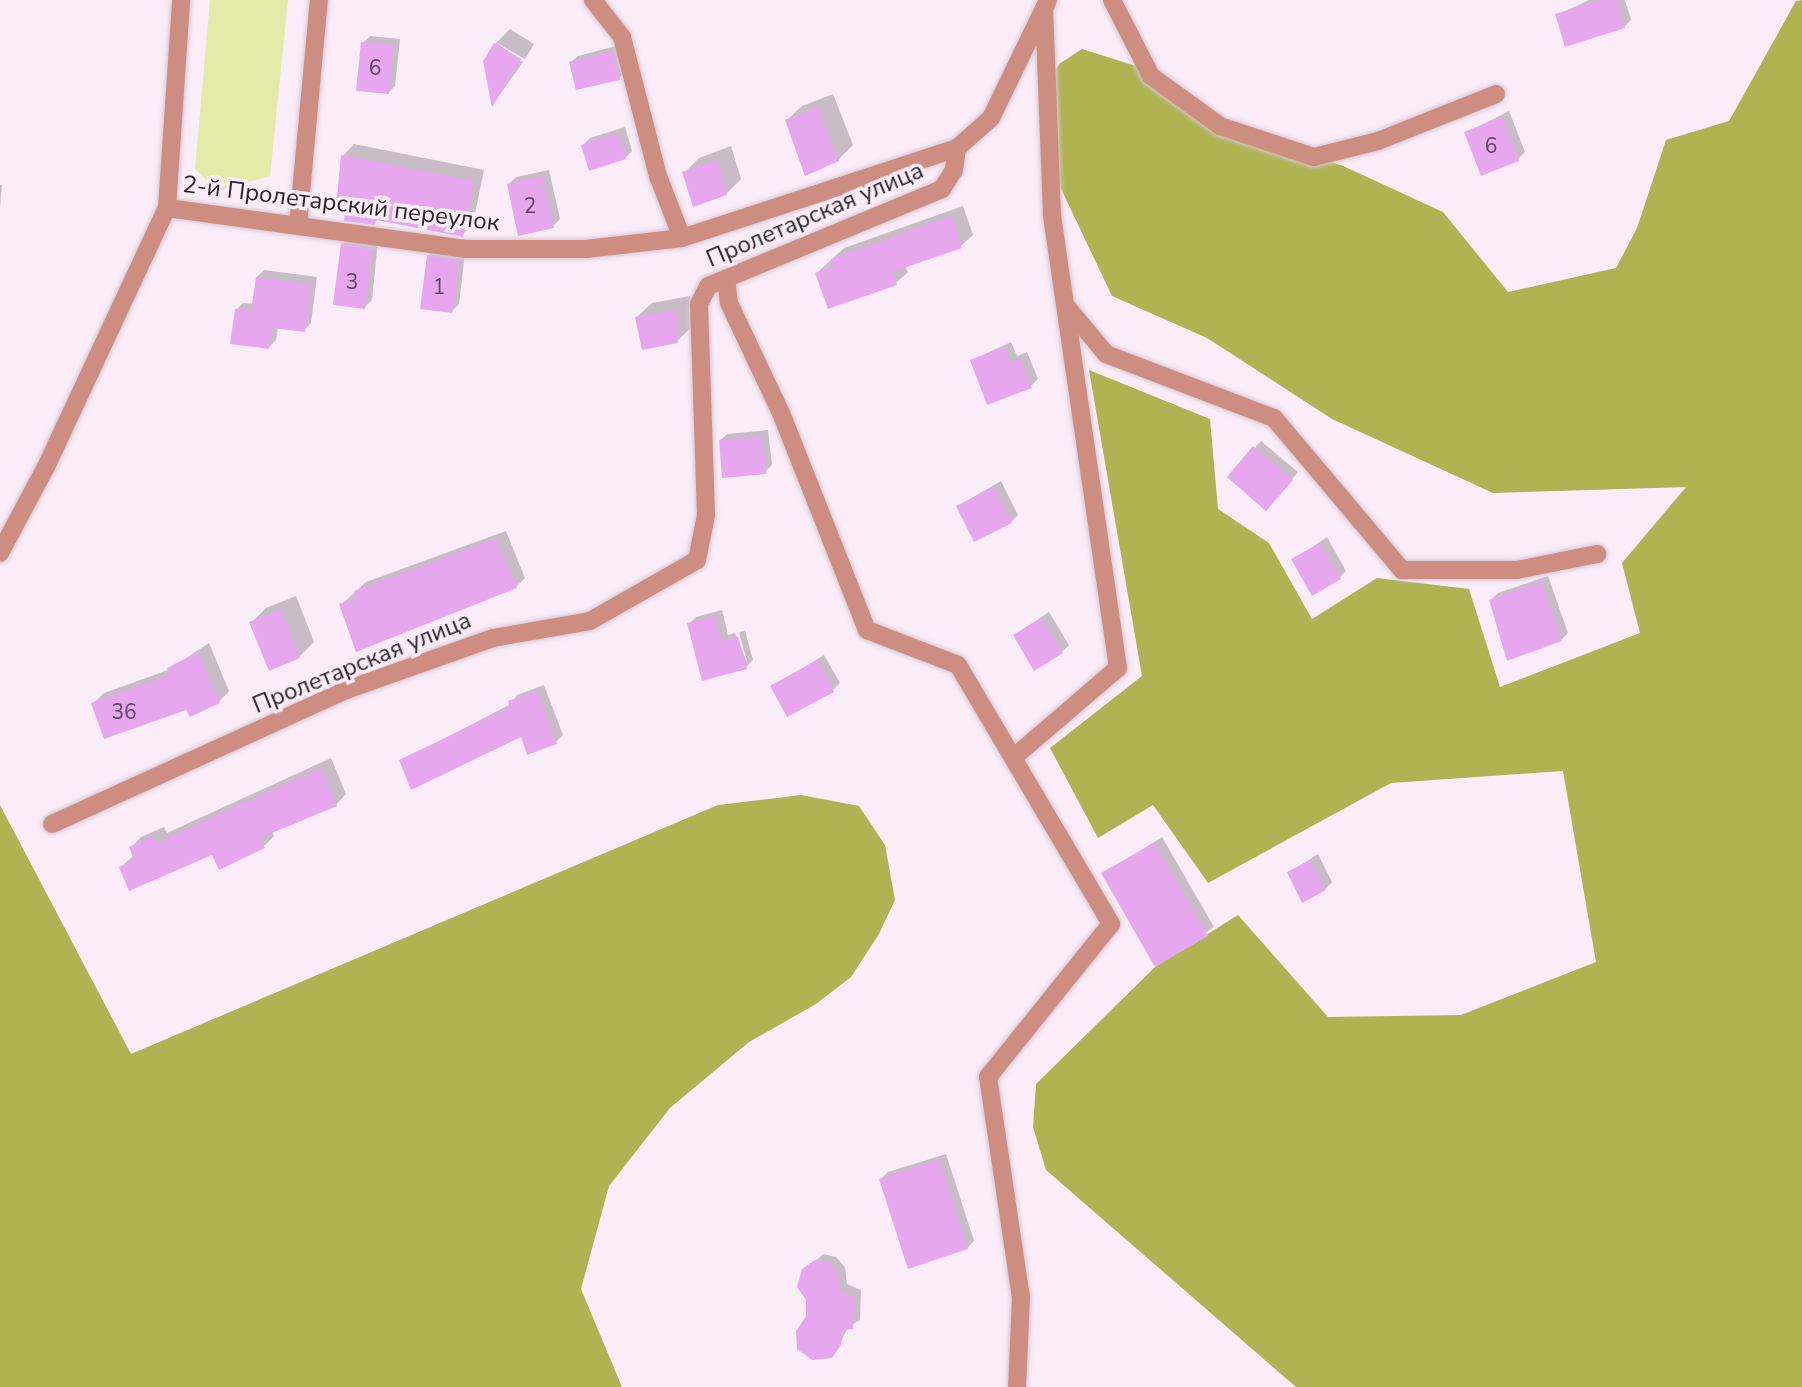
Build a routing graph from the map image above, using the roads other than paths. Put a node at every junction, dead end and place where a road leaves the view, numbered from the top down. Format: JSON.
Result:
{"nodes":[{"id":1,"x":181,"y":0,"type":"edge"},
{"id":2,"x":319,"y":0,"type":"edge"},
{"id":3,"x":593,"y":0,"type":"edge"},
{"id":4,"x":1112,"y":0,"type":"edge"},
{"id":5,"x":1046,"y":4,"type":"edge"},
{"id":6,"x":1496,"y":93,"type":"dead end"},
{"id":7,"x":957,"y":149,"type":"junction"},
{"id":8,"x":167,"y":208,"type":"junction"},
{"id":9,"x":298,"y":225,"type":"junction"},
{"id":10,"x":682,"y":238,"type":"junction"},
{"id":11,"x":726,"y":279,"type":"junction"},
{"id":12,"x":1066,"y":306,"type":"junction"},
{"id":13,"x":0,"y":554,"type":"edge"},
{"id":14,"x":1597,"y":554,"type":"dead end"},
{"id":15,"x":1013,"y":758,"type":"junction"},
{"id":16,"x":52,"y":824,"type":"dead end"},
{"id":17,"x":1017,"y":1387,"type":"edge"}],
"edges":[{"from":1,"to":8,"type":"street"},
{"from":2,"to":9,"type":"street"},
{"from":3,"to":10,"type":"street"},
{"from":4,"to":6,"type":"street"},
{"from":5,"to":7,"type":"street"},
{"from":5,"to":12,"type":"street"},
{"from":7,"to":10,"type":"street","name":"2-й Пролетарский переулок"},
{"from":7,"to":11,"type":"street","name":"Пролетарская улица"},
{"from":8,"to":9,"type":"street","name":"2-й Пролетарский переулок"},
{"from":8,"to":13,"type":"street"},
{"from":9,"to":10,"type":"street","name":"2-й Пролетарский переулок"},
{"from":11,"to":15,"type":"street"},
{"from":11,"to":16,"type":"street","name":"Пролетарская улица"},
{"from":12,"to":14,"type":"street"},
{"from":12,"to":15,"type":"street"},
{"from":15,"to":17,"type":"street"}]}
